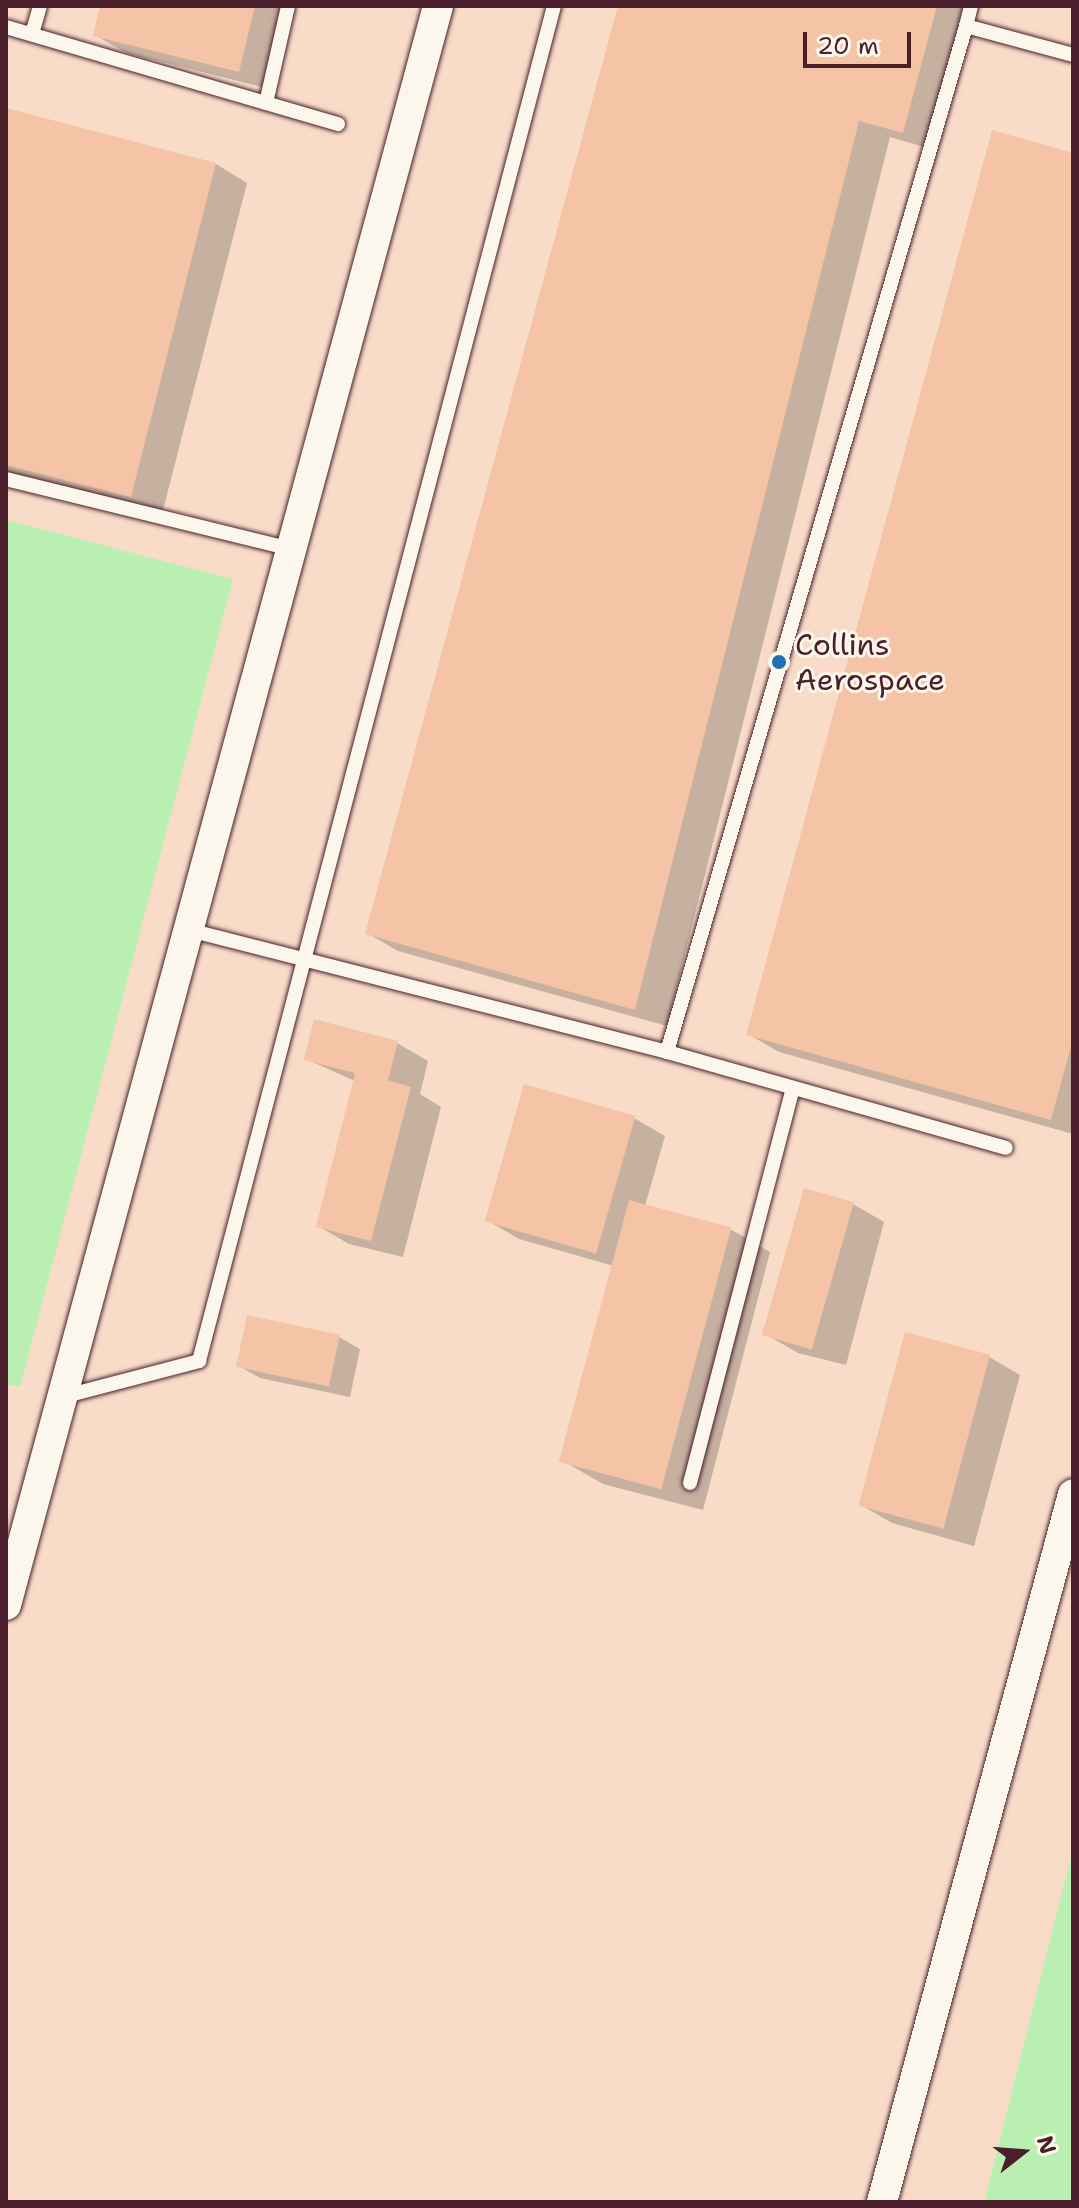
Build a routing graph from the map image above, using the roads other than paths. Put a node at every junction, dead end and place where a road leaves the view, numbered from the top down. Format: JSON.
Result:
{"nodes":[{"id":1,"x":40,"y":6,"type":"edge"},
{"id":2,"x":288,"y":6,"type":"edge"},
{"id":3,"x":438,"y":6,"type":"edge"},
{"id":4,"x":554,"y":6,"type":"edge"},
{"id":5,"x":971,"y":6,"type":"edge"},
{"id":6,"x":966,"y":26,"type":"junction"},
{"id":7,"x":6,"y":27,"type":"edge"},
{"id":8,"x":32,"y":34,"type":"junction"},
{"id":9,"x":1073,"y":55,"type":"edge"},
{"id":10,"x":266,"y":103,"type":"junction"},
{"id":11,"x":338,"y":124,"type":"dead end"},
{"id":12,"x":6,"y":479,"type":"edge"},
{"id":13,"x":292,"y":549,"type":"junction"},
{"id":14,"x":189,"y":930,"type":"junction"},
{"id":15,"x":304,"y":960,"type":"junction"},
{"id":16,"x":667,"y":1052,"type":"junction"},
{"id":17,"x":793,"y":1088,"type":"junction"},
{"id":18,"x":1006,"y":1148,"type":"dead end"},
{"id":19,"x":62,"y":1397,"type":"junction"},
{"id":20,"x":690,"y":1483,"type":"dead end"},
{"id":21,"x":1073,"y":1494,"type":"edge"},
{"id":22,"x":6,"y":1605,"type":"edge"},
{"id":23,"x":882,"y":2202,"type":"edge"}],
"edges":[{"from":1,"to":8,"type":"lane"},
{"from":2,"to":10,"type":"lane"},
{"from":3,"to":13,"type":"street"},
{"from":4,"to":15,"type":"lane"},
{"from":5,"to":6,"type":"lane"},
{"from":6,"to":9,"type":"lane"},
{"from":6,"to":16,"type":"lane"},
{"from":7,"to":8,"type":"lane"},
{"from":8,"to":10,"type":"lane"},
{"from":10,"to":11,"type":"lane"},
{"from":12,"to":13,"type":"lane"},
{"from":13,"to":14,"type":"street"},
{"from":14,"to":15,"type":"lane"},
{"from":14,"to":19,"type":"street"},
{"from":15,"to":16,"type":"lane"},
{"from":15,"to":19,"type":"lane"},
{"from":16,"to":17,"type":"lane"},
{"from":17,"to":18,"type":"lane"},
{"from":17,"to":20,"type":"lane"},
{"from":19,"to":22,"type":"street"},
{"from":21,"to":23,"type":"street"}]}
